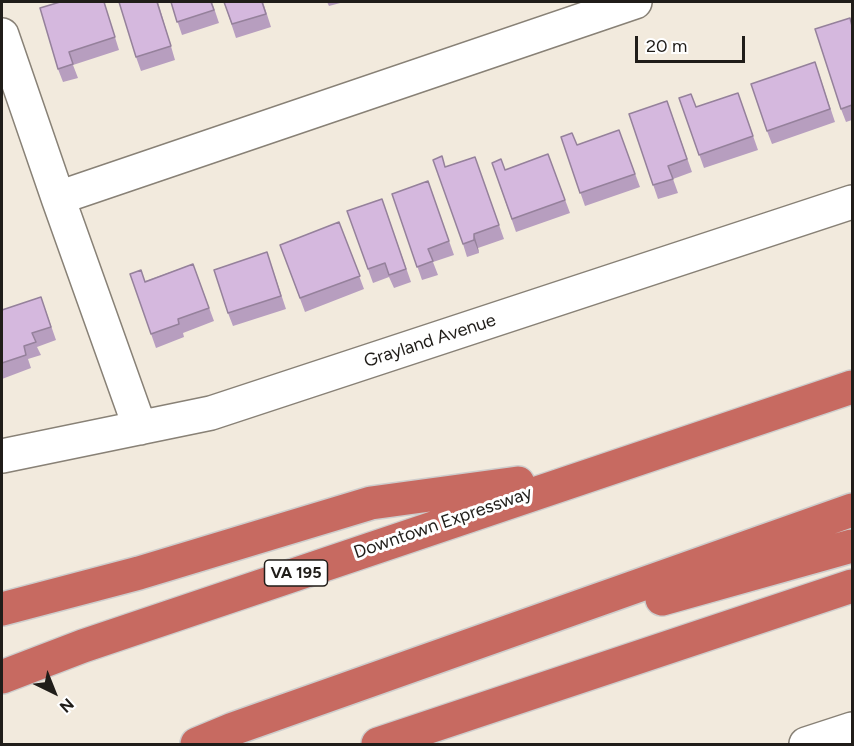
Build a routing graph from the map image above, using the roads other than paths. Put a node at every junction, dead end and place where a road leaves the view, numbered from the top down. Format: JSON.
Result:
{"nodes":[{"id":1,"x":635,"y":2,"type":"edge"},
{"id":2,"x":2,"y":35,"type":"edge"},
{"id":3,"x":58,"y":198,"type":"junction"},
{"id":4,"x":852,"y":202,"type":"edge"},
{"id":5,"x":852,"y":387,"type":"edge"},
{"id":6,"x":140,"y":428,"type":"junction"},
{"id":7,"x":2,"y":456,"type":"edge"},
{"id":8,"x":591,"y":473,"type":"junction"},
{"id":9,"x":852,"y":510,"type":"edge"},
{"id":10,"x":852,"y":546,"type":"edge"},
{"id":11,"x":852,"y":586,"type":"edge"},
{"id":12,"x":2,"y":609,"type":"edge"},
{"id":13,"x":386,"y":675,"type":"junction"},
{"id":14,"x":2,"y":676,"type":"edge"},
{"id":15,"x":852,"y":729,"type":"edge"},
{"id":16,"x":197,"y":744,"type":"edge"},
{"id":17,"x":378,"y":744,"type":"edge"},
{"id":18,"x":806,"y":744,"type":"edge"}],
"edges":[{"from":1,"to":3,"type":"street"},
{"from":2,"to":3,"type":"street"},
{"from":3,"to":6,"type":"street"},
{"from":4,"to":6,"type":"street","name":"Grayland Avenue"},
{"from":5,"to":8,"type":"highway","name":"Downtown Expressway","number":"VA 195"},
{"from":6,"to":7,"type":"street","name":"Grayland Avenue"},
{"from":8,"to":12,"type":"highway"},
{"from":8,"to":14,"type":"highway","name":"Downtown Expressway","number":"VA 195"},
{"from":9,"to":13,"type":"highway"},
{"from":10,"to":13,"type":"highway"},
{"from":11,"to":17,"type":"highway"},
{"from":13,"to":16,"type":"highway"},
{"from":15,"to":18,"type":"street"}]}
